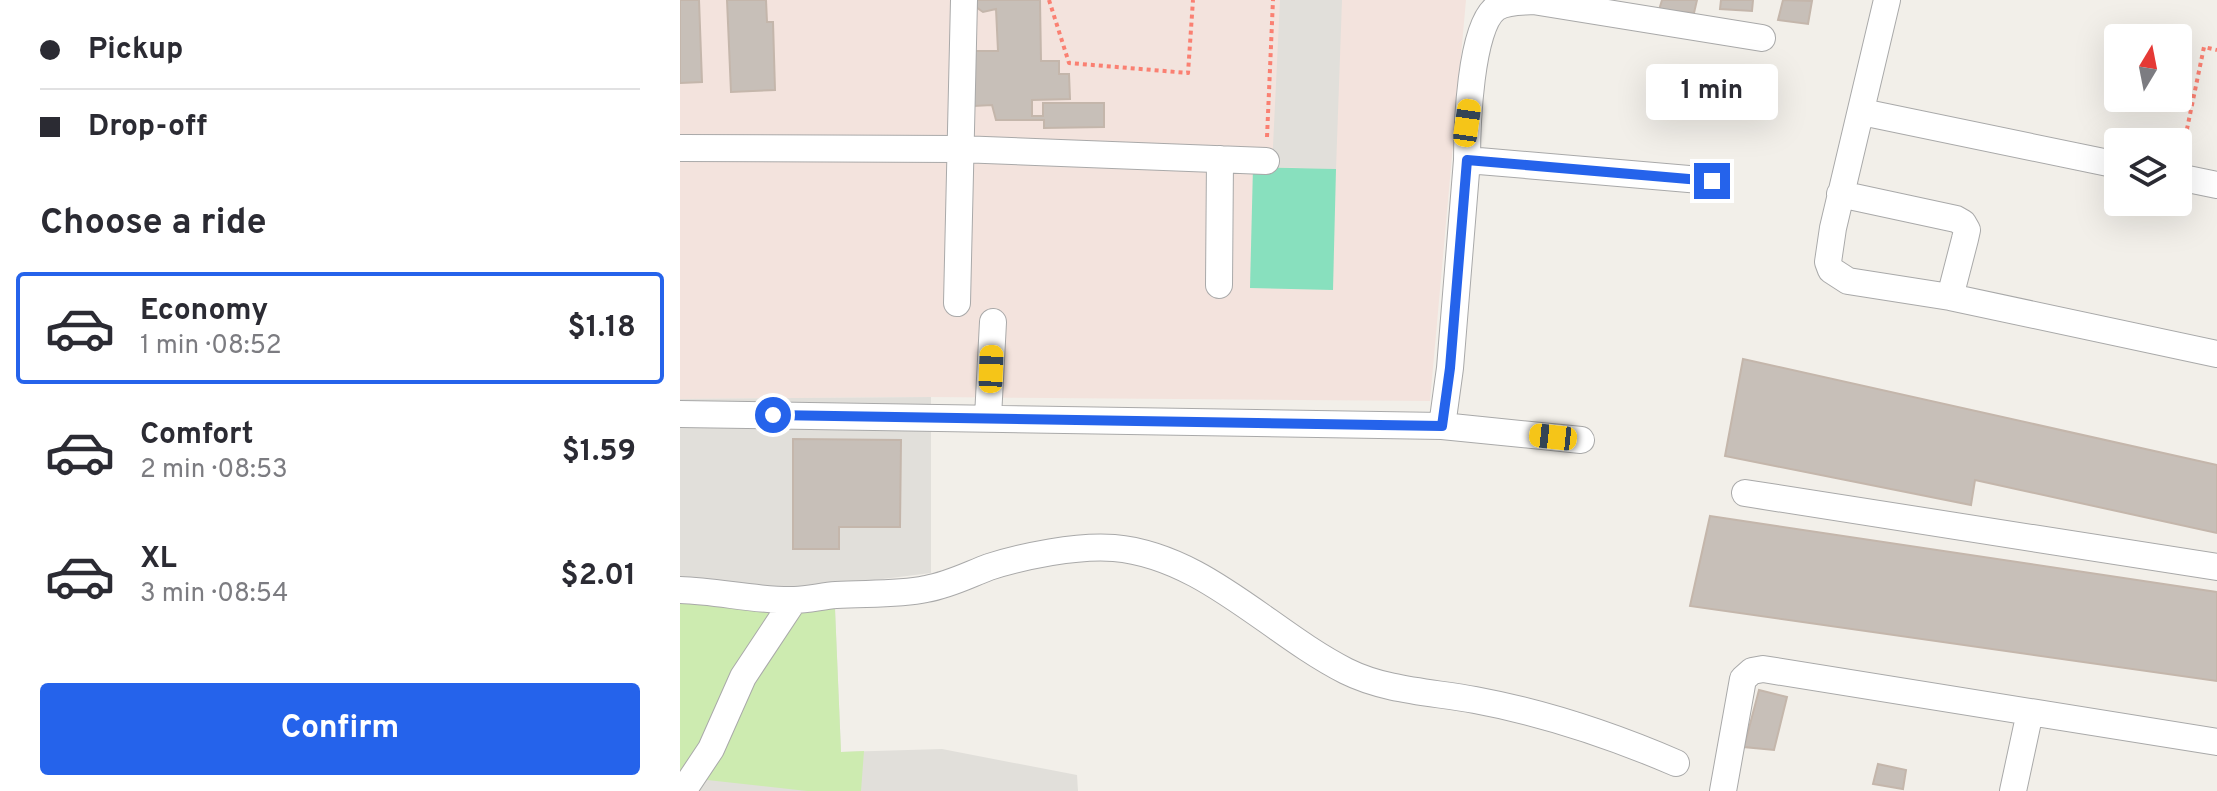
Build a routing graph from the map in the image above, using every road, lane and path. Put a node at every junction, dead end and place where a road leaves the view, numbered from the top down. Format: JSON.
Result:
{"nodes":[{"id":1,"x":964,"y":0,"type":"edge"},
{"id":2,"x":1057,"y":0,"type":"edge"},
{"id":3,"x":1193,"y":0,"type":"edge"},
{"id":4,"x":1273,"y":0,"type":"edge"},
{"id":5,"x":1887,"y":0,"type":"edge"},
{"id":6,"x":1049,"y":2,"type":"edge"},
{"id":7,"x":1762,"y":38,"type":"dead end"},
{"id":8,"x":2217,"y":50,"type":"edge"},
{"id":9,"x":1862,"y":112,"type":"junction"},
{"id":10,"x":2187,"y":128,"type":"edge"},
{"id":11,"x":680,"y":148,"type":"edge"},
{"id":12,"x":959,"y":149,"type":"junction"},
{"id":13,"x":1220,"y":159,"type":"junction"},
{"id":14,"x":1467,"y":160,"type":"junction"},
{"id":15,"x":1266,"y":161,"type":"joint"},
{"id":16,"x":2104,"y":162,"type":"edge"},
{"id":17,"x":2192,"y":174,"type":"edge"},
{"id":18,"x":1712,"y":181,"type":"dead end"},
{"id":19,"x":2217,"y":185,"type":"edge"},
{"id":20,"x":1840,"y":194,"type":"junction"},
{"id":21,"x":1219,"y":285,"type":"dead end"},
{"id":22,"x":1950,"y":297,"type":"junction"},
{"id":23,"x":957,"y":303,"type":"dead end"},
{"id":24,"x":993,"y":322,"type":"dead end"},
{"id":25,"x":2217,"y":354,"type":"edge"},
{"id":26,"x":680,"y":414,"type":"edge"},
{"id":27,"x":988,"y":417,"type":"junction"},
{"id":28,"x":1442,"y":426,"type":"junction"},
{"id":29,"x":1581,"y":440,"type":"dead end"},
{"id":30,"x":1745,"y":493,"type":"dead end"},
{"id":31,"x":2217,"y":567,"type":"edge"},
{"id":32,"x":680,"y":590,"type":"edge"},
{"id":33,"x":794,"y":600,"type":"junction"},
{"id":34,"x":2030,"y":712,"type":"junction"},
{"id":35,"x":2217,"y":742,"type":"edge"},
{"id":36,"x":1676,"y":763,"type":"dead end"},
{"id":37,"x":683,"y":791,"type":"edge"},
{"id":38,"x":1723,"y":791,"type":"edge"},
{"id":39,"x":2013,"y":791,"type":"edge"}],
"edges":[{"from":1,"to":12,"type":"street"},
{"from":2,"to":6,"type":"path"},
{"from":3,"to":6,"type":"path"},
{"from":4,"to":15,"type":"path"},
{"from":5,"to":9,"type":"street"},
{"from":7,"to":14,"type":"street"},
{"from":8,"to":10,"type":"path"},
{"from":9,"to":16,"type":"street"},
{"from":9,"to":20,"type":"street"},
{"from":11,"to":12,"type":"street"},
{"from":12,"to":13,"type":"street"},
{"from":12,"to":23,"type":"street"},
{"from":13,"to":15,"type":"street"},
{"from":13,"to":21,"type":"street"},
{"from":14,"to":18,"type":"street"},
{"from":14,"to":28,"type":"street"},
{"from":17,"to":19,"type":"street"},
{"from":20,"to":22,"type":"street"},
{"from":20,"to":22,"type":"street"},
{"from":22,"to":25,"type":"street"},
{"from":24,"to":27,"type":"street"},
{"from":26,"to":27,"type":"street"},
{"from":27,"to":28,"type":"street"},
{"from":28,"to":29,"type":"street"},
{"from":30,"to":31,"type":"street"},
{"from":32,"to":33,"type":"street"},
{"from":33,"to":36,"type":"street"},
{"from":33,"to":37,"type":"street"},
{"from":34,"to":35,"type":"street"},
{"from":34,"to":38,"type":"street"},
{"from":34,"to":39,"type":"street"}]}
